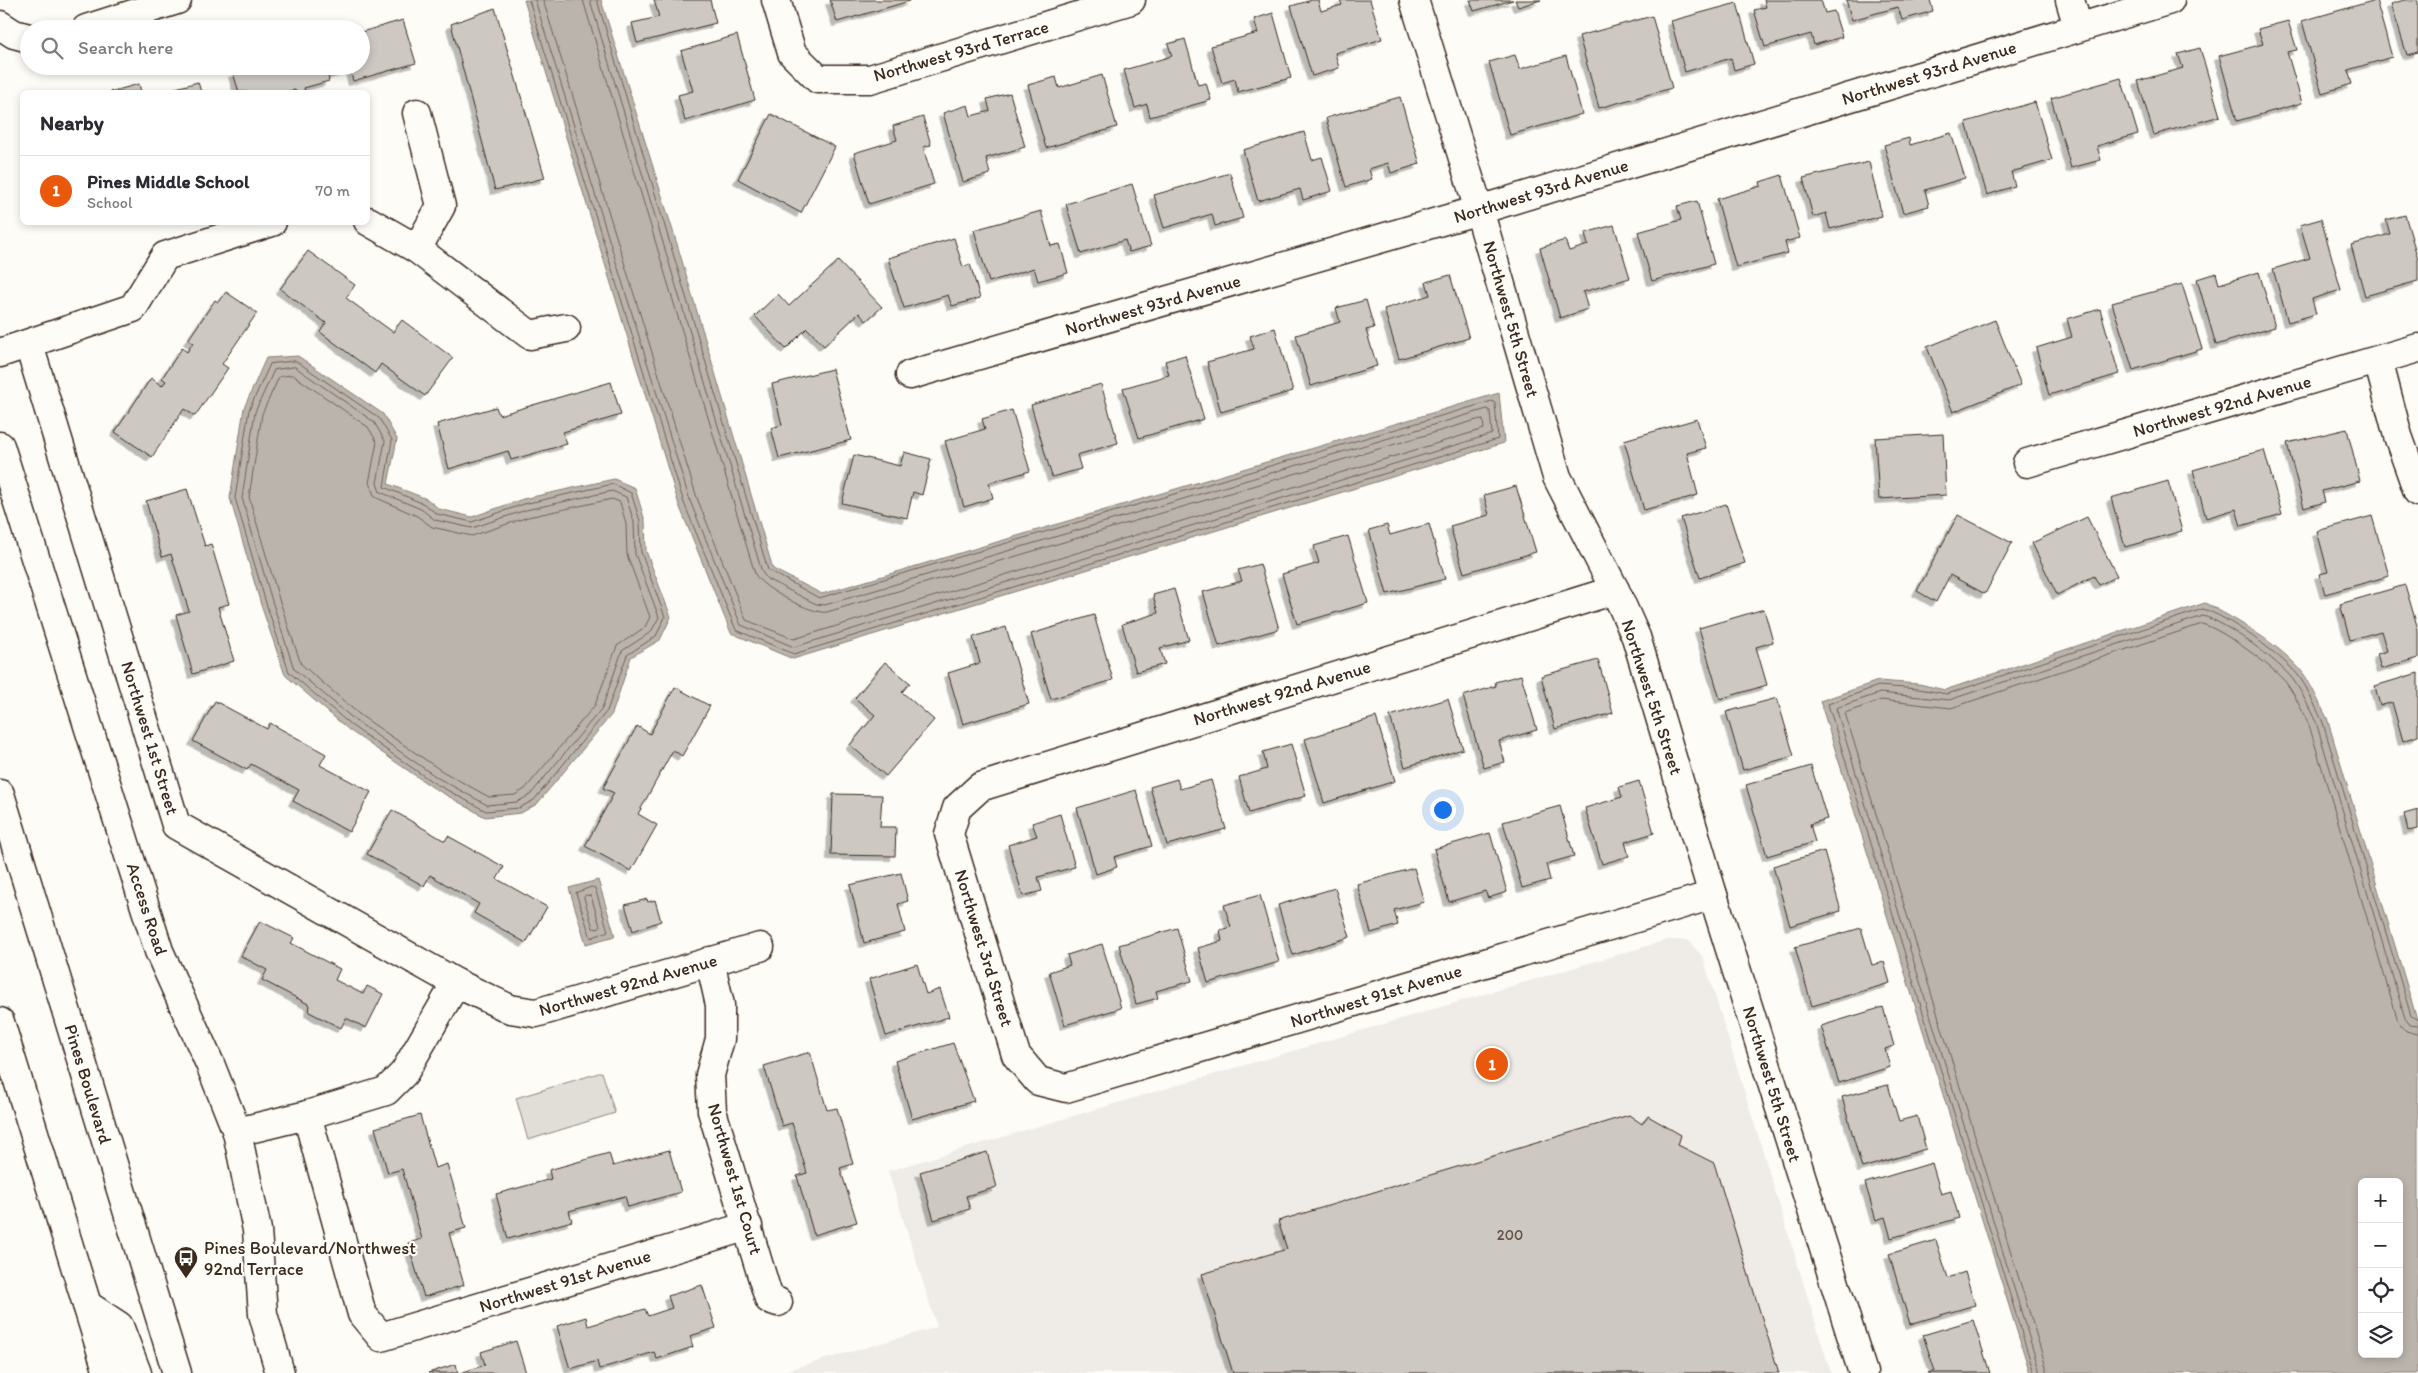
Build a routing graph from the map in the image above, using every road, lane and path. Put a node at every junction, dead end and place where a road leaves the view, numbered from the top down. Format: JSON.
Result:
{"nodes":[{"id":1,"x":177,"y":0,"type":"edge"},
{"id":2,"x":776,"y":0,"type":"edge"},
{"id":3,"x":1131,"y":0,"type":"edge"},
{"id":4,"x":1414,"y":0,"type":"edge"},
{"id":5,"x":2070,"y":0,"type":"edge"},
{"id":6,"x":2170,"y":0,"type":"edge"},
{"id":7,"x":114,"y":20,"type":"edge"},
{"id":8,"x":2078,"y":27,"type":"junction"},
{"id":9,"x":416,"y":113,"type":"dead end"},
{"id":10,"x":1479,"y":210,"type":"junction"},
{"id":11,"x":370,"y":222,"type":"edge"},
{"id":12,"x":263,"y":225,"type":"edge"},
{"id":13,"x":416,"y":249,"type":"junction"},
{"id":14,"x":566,"y":328,"type":"dead end"},
{"id":15,"x":29,"y":345,"type":"junction"},
{"id":16,"x":2418,"y":348,"type":"edge"},
{"id":17,"x":0,"y":353,"type":"edge"},
{"id":18,"x":2378,"y":360,"type":"junction"},
{"id":19,"x":910,"y":375,"type":"dead end"},
{"id":20,"x":0,"y":446,"type":"edge"},
{"id":21,"x":2027,"y":463,"type":"dead end"},
{"id":22,"x":2418,"y":492,"type":"edge"},
{"id":23,"x":1615,"y":590,"type":"junction"},
{"id":24,"x":0,"y":794,"type":"edge"},
{"id":25,"x":957,"y":808,"type":"joint"},
{"id":26,"x":0,"y":852,"type":"edge"},
{"id":27,"x":1713,"y":895,"type":"junction"},
{"id":28,"x":38,"y":919,"type":"junction"},
{"id":29,"x":760,"y":947,"type":"dead end"},
{"id":30,"x":710,"y":961,"type":"junction"},
{"id":31,"x":456,"y":983,"type":"junction"},
{"id":32,"x":0,"y":1022,"type":"edge"},
{"id":33,"x":1038,"y":1081,"type":"joint"},
{"id":34,"x":307,"y":1116,"type":"junction"},
{"id":35,"x":237,"y":1132,"type":"junction"},
{"id":36,"x":748,"y":1226,"type":"junction"},
{"id":37,"x":778,"y":1302,"type":"dead end"},
{"id":38,"x":87,"y":1305,"type":"junction"},
{"id":39,"x":108,"y":1373,"type":"edge"},
{"id":40,"x":137,"y":1373,"type":"edge"},
{"id":41,"x":177,"y":1373,"type":"edge"},
{"id":42,"x":280,"y":1373,"type":"edge"},
{"id":43,"x":1863,"y":1373,"type":"edge"}],
"edges":[{"from":1,"to":7,"type":"main road"},
{"from":2,"to":3,"type":"main road","name":"Northwest 93rd Terrace"},
{"from":4,"to":10,"type":"main road","name":"Northwest 5th Street"},
{"from":5,"to":8,"type":"main road"},
{"from":6,"to":8,"type":"main road","name":"Northwest 93rd Avenue"},
{"from":8,"to":10,"type":"main road","name":"Northwest 93rd Avenue"},
{"from":9,"to":13,"type":"main road"},
{"from":10,"to":19,"type":"main road","name":"Northwest 93rd Avenue"},
{"from":10,"to":23,"type":"main road","name":"Northwest 5th Street"},
{"from":11,"to":13,"type":"main road"},
{"from":12,"to":15,"type":"main road"},
{"from":13,"to":14,"type":"main road"},
{"from":15,"to":17,"type":"main road"},
{"from":15,"to":31,"type":"main road","name":"Northwest 1st Street"},
{"from":16,"to":18,"type":"main road","name":"Northwest 92nd Avenue"},
{"from":18,"to":21,"type":"main road","name":"Northwest 92nd Avenue"},
{"from":18,"to":22,"type":"main road"},
{"from":20,"to":35,"type":"main road","name":"Access Road"},
{"from":23,"to":25,"type":"main road","name":"Northwest 92nd Avenue"},
{"from":23,"to":27,"type":"main road","name":"Northwest 5th Street"},
{"from":24,"to":28,"type":"main road","name":"Pines Boulevard"},
{"from":25,"to":33,"type":"main road","name":"Northwest 3rd Street"},
{"from":26,"to":28,"type":"main road"},
{"from":27,"to":33,"type":"main road","name":"Northwest 91st Avenue"},
{"from":27,"to":43,"type":"main road","name":"Northwest 5th Street"},
{"from":28,"to":41,"type":"main road","name":"Pines Boulevard"},
{"from":29,"to":30,"type":"main road","name":"Northwest 92nd Avenue"},
{"from":30,"to":31,"type":"main road","name":"Northwest 92nd Avenue"},
{"from":30,"to":36,"type":"main road","name":"Northwest 1st Court"},
{"from":31,"to":34,"type":"main road"},
{"from":32,"to":38,"type":"main road"},
{"from":34,"to":35,"type":"main road"},
{"from":34,"to":36,"type":"main road","name":"Northwest 91st Avenue"},
{"from":35,"to":42,"type":"main road","name":"Access Road"},
{"from":36,"to":37,"type":"main road","name":"Northwest 1st Court"},
{"from":38,"to":39,"type":"main road"},
{"from":38,"to":40,"type":"main road"}]}
